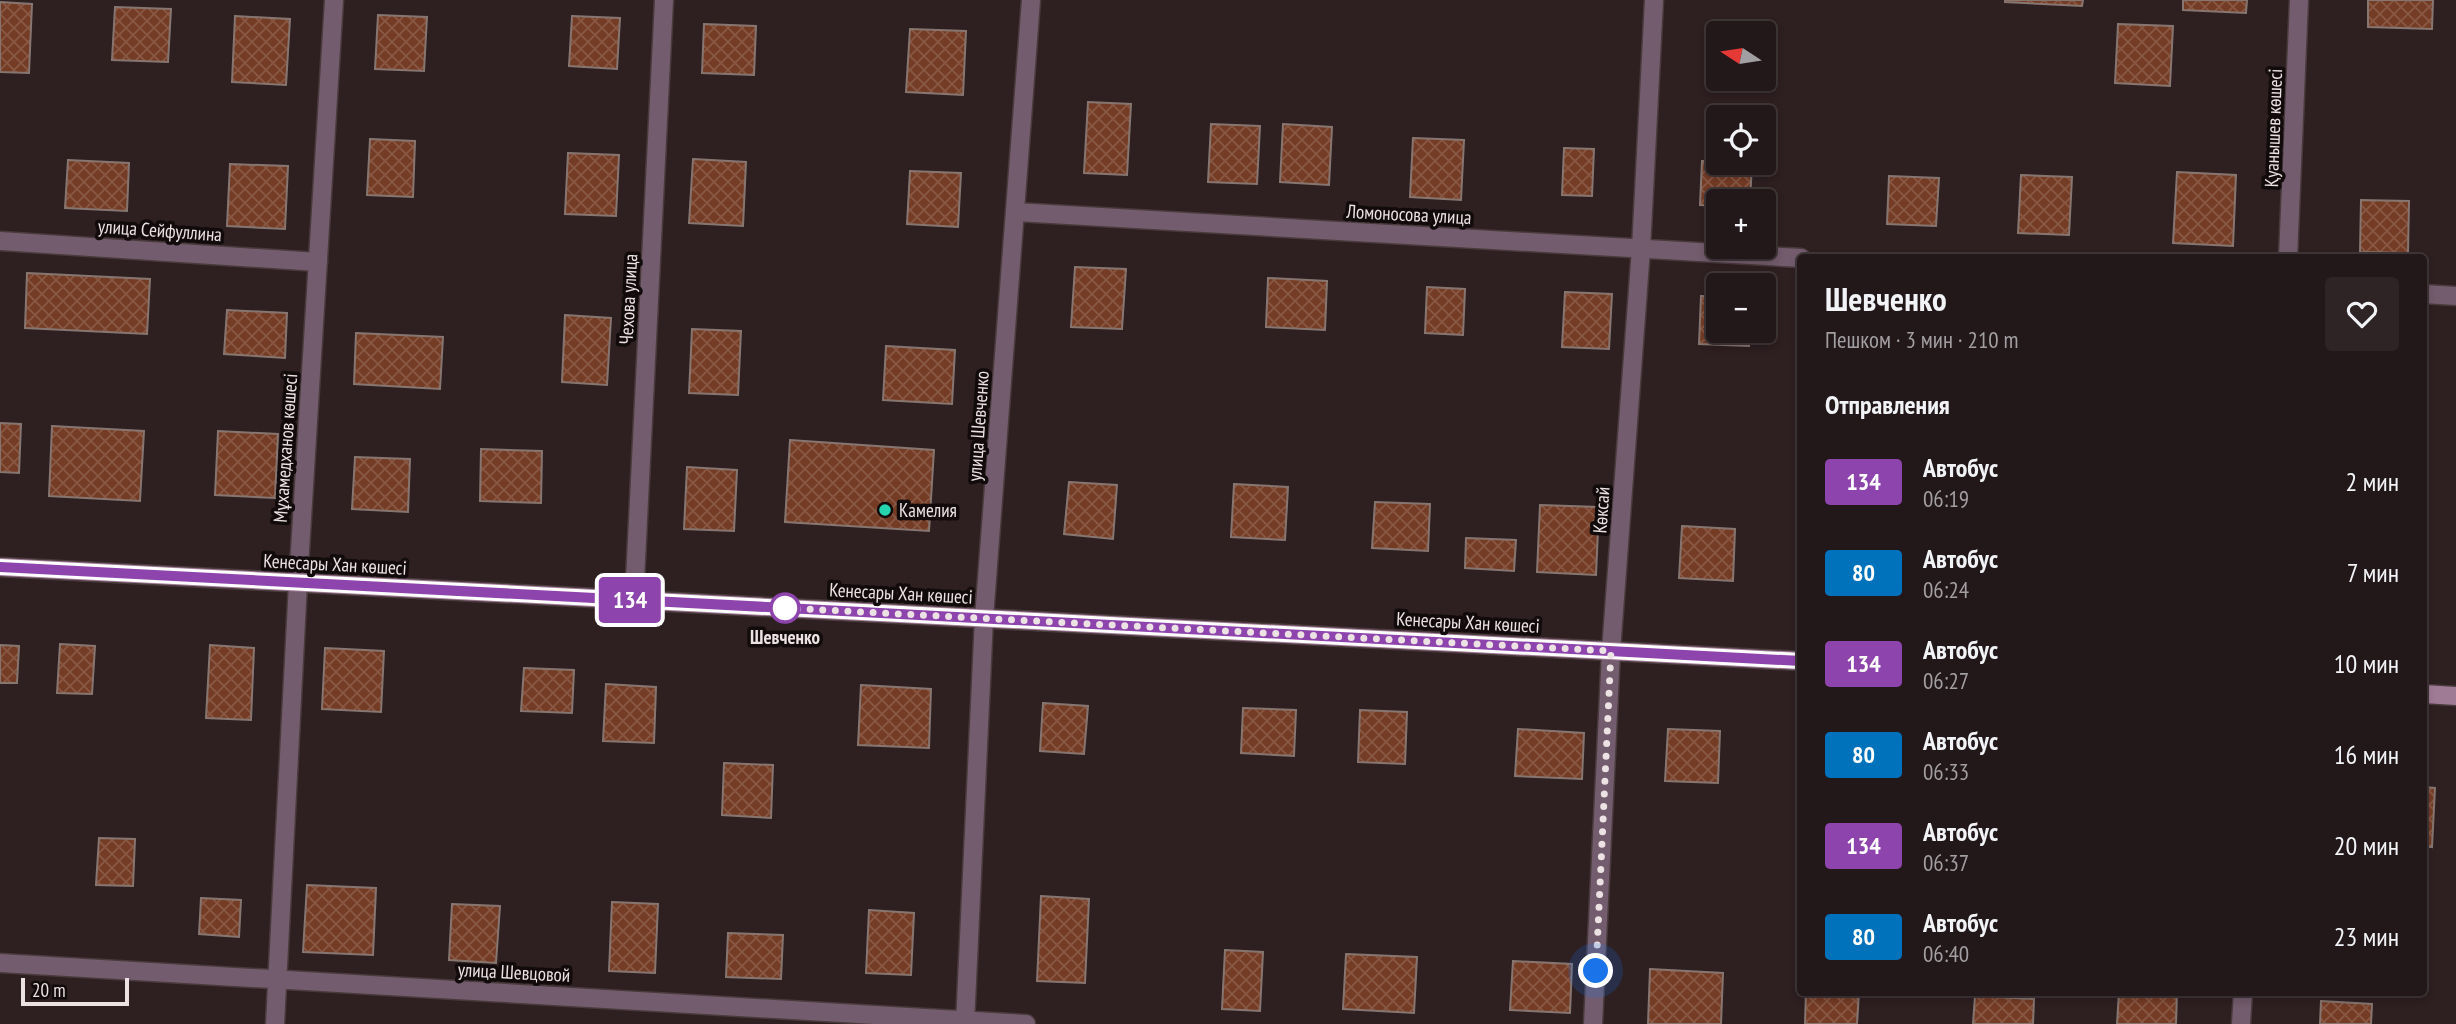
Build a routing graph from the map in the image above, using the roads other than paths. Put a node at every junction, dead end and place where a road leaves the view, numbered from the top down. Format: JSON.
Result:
{"nodes":[{"id":1,"x":334,"y":0,"type":"edge"},
{"id":2,"x":664,"y":0,"type":"edge"},
{"id":3,"x":1031,"y":0,"type":"edge"},
{"id":4,"x":1654,"y":0,"type":"edge"},
{"id":5,"x":2299,"y":0,"type":"edge"},
{"id":6,"x":1015,"y":212,"type":"junction"},
{"id":7,"x":0,"y":241,"type":"edge"},
{"id":8,"x":1641,"y":249,"type":"junction"},
{"id":9,"x":2288,"y":254,"type":"edge"},
{"id":10,"x":1797,"y":258,"type":"edge"},
{"id":11,"x":318,"y":262,"type":"junction"},
{"id":12,"x":2427,"y":294,"type":"edge"},
{"id":13,"x":2456,"y":296,"type":"edge"},
{"id":14,"x":0,"y":567,"type":"edge"},
{"id":15,"x":298,"y":583,"type":"junction"},
{"id":16,"x":634,"y":600,"type":"junction"},
{"id":17,"x":984,"y":618,"type":"junction"},
{"id":18,"x":1611,"y":651,"type":"junction"},
{"id":19,"x":1797,"y":661,"type":"edge"},
{"id":20,"x":2427,"y":694,"type":"edge"},
{"id":21,"x":2456,"y":696,"type":"edge"},
{"id":22,"x":0,"y":963,"type":"edge"},
{"id":23,"x":277,"y":978,"type":"junction"},
{"id":24,"x":2242,"y":996,"type":"edge"},
{"id":25,"x":965,"y":1022,"type":"edge"},
{"id":26,"x":275,"y":1024,"type":"edge"},
{"id":27,"x":1026,"y":1024,"type":"edge"},
{"id":28,"x":1593,"y":1024,"type":"edge"},
{"id":29,"x":2241,"y":1024,"type":"edge"}],
"edges":[{"from":1,"to":11,"type":"street","name":"Мұхамедханов көшесі"},
{"from":2,"to":16,"type":"street","name":"Чехова улица"},
{"from":3,"to":6,"type":"street","name":"улица Шевченко"},
{"from":4,"to":8,"type":"street","name":"Көксай"},
{"from":5,"to":9,"type":"street","name":"Қуанышев көшесі"},
{"from":6,"to":8,"type":"street","name":"Ломоносова улица"},
{"from":6,"to":17,"type":"street","name":"улица Шевченко"},
{"from":7,"to":11,"type":"street","name":"улица Сейфуллина"},
{"from":8,"to":10,"type":"street","name":"Ломоносова улица"},
{"from":8,"to":18,"type":"street","name":"Көксай"},
{"from":11,"to":15,"type":"street","name":"Мұхамедханов көшесі"},
{"from":12,"to":13,"type":"street"},
{"from":14,"to":15,"type":"main road","name":"Кенесары Хан көшесі"},
{"from":15,"to":16,"type":"main road","name":"Кенесары Хан көшесі"},
{"from":15,"to":23,"type":"street","name":"Мұхамедханов көшесі"},
{"from":16,"to":17,"type":"main road","name":"Кенесары Хан көшесі"},
{"from":17,"to":18,"type":"main road","name":"Кенесары Хан көшесі"},
{"from":17,"to":25,"type":"street","name":"улица Шевченко"},
{"from":18,"to":19,"type":"main road","name":"Кенесары Хан көшесі"},
{"from":18,"to":28,"type":"street","name":"Көксай"},
{"from":20,"to":21,"type":"main road"},
{"from":22,"to":23,"type":"street","name":"улица Шевцовой"},
{"from":23,"to":25,"type":"street","name":"улица Шевцовой"},
{"from":23,"to":26,"type":"street","name":"Мұхамедханов көшесі"},
{"from":24,"to":29,"type":"street"},
{"from":25,"to":27,"type":"street","name":"улица Шевцовой"}]}
